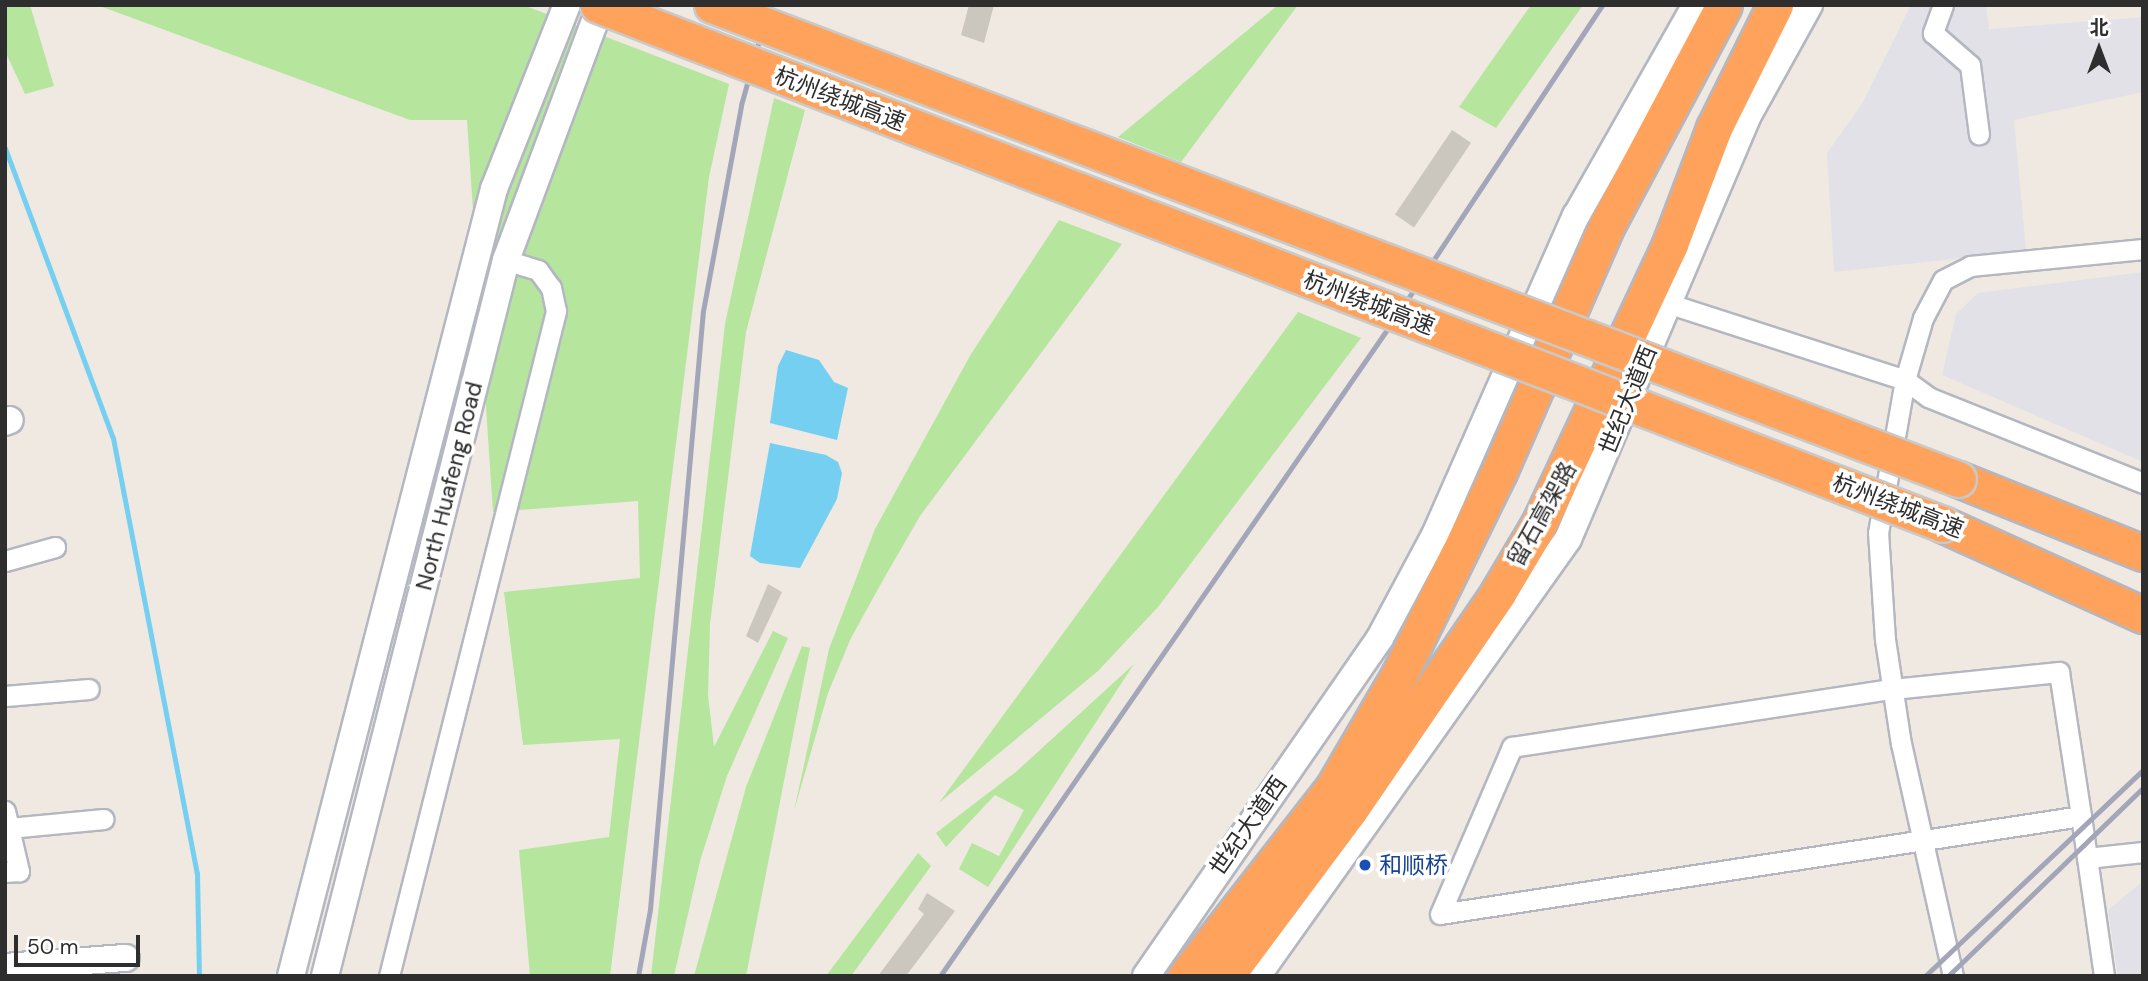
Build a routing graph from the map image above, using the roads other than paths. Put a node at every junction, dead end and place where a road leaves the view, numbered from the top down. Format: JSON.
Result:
{"nodes":[{"id":1,"x":566,"y":5,"type":"edge"},
{"id":2,"x":600,"y":5,"type":"edge"},
{"id":3,"x":712,"y":5,"type":"edge"},
{"id":4,"x":1696,"y":5,"type":"edge"},
{"id":5,"x":1724,"y":5,"type":"edge"},
{"id":6,"x":1774,"y":5,"type":"edge"},
{"id":7,"x":1809,"y":5,"type":"edge"},
{"id":8,"x":1943,"y":5,"type":"edge"},
{"id":9,"x":1979,"y":134,"type":"dead end"},
{"id":10,"x":2143,"y":248,"type":"edge"},
{"id":11,"x":506,"y":260,"type":"junction"},
{"id":12,"x":1667,"y":303,"type":"junction"},
{"id":13,"x":1905,"y":380,"type":"junction"},
{"id":14,"x":1958,"y":480,"type":"junction"},
{"id":15,"x":2143,"y":483,"type":"edge"},
{"id":16,"x":1942,"y":524,"type":"junction"},
{"id":17,"x":2143,"y":537,"type":"edge"},
{"id":18,"x":55,"y":547,"type":"dead end"},
{"id":19,"x":2143,"y":553,"type":"edge"},
{"id":20,"x":5,"y":561,"type":"edge"},
{"id":21,"x":2143,"y":592,"type":"edge"},
{"id":22,"x":2143,"y":615,"type":"edge"},
{"id":23,"x":1399,"y":675,"type":"junction"},
{"id":24,"x":89,"y":689,"type":"dead end"},
{"id":25,"x":1892,"y":689,"type":"junction"},
{"id":26,"x":5,"y":695,"type":"edge"},
{"id":27,"x":2081,"y":816,"type":"junction"},
{"id":28,"x":7,"y":819,"type":"edge"},
{"id":29,"x":104,"y":819,"type":"dead end"},
{"id":30,"x":1922,"y":841,"type":"junction"},
{"id":31,"x":2143,"y":852,"type":"edge"},
{"id":32,"x":2087,"y":858,"type":"junction"},
{"id":33,"x":5,"y":872,"type":"edge"},
{"id":34,"x":126,"y":958,"type":"dead end"},
{"id":35,"x":5,"y":967,"type":"edge"},
{"id":36,"x":291,"y":976,"type":"edge"},
{"id":37,"x":325,"y":976,"type":"edge"},
{"id":38,"x":389,"y":976,"type":"edge"},
{"id":39,"x":1146,"y":976,"type":"edge"},
{"id":40,"x":1166,"y":976,"type":"edge"},
{"id":41,"x":1186,"y":976,"type":"edge"},
{"id":42,"x":1226,"y":976,"type":"edge"},
{"id":43,"x":1257,"y":976,"type":"edge"},
{"id":44,"x":1952,"y":976,"type":"edge"},
{"id":45,"x":2104,"y":976,"type":"edge"}],
"edges":[{"from":1,"to":36,"type":"main road","name":"North Huafeng Road"},
{"from":2,"to":11,"type":"main road","name":"North Huafeng Road"},
{"from":2,"to":16,"type":"highway","name":"杭州绕城高速","bridge":true},
{"from":3,"to":14,"type":"highway","name":"杭州绕城高速","bridge":true},
{"from":4,"to":39,"type":"main road","name":"世纪大道西"},
{"from":5,"to":23,"type":"highway"},
{"from":6,"to":42,"type":"highway","name":"留石高架路"},
{"from":7,"to":12,"type":"main road","name":"世纪大道西"},
{"from":8,"to":9,"type":"street"},
{"from":10,"to":13,"type":"street"},
{"from":11,"to":37,"type":"main road","name":"North Huafeng Road"},
{"from":11,"to":38,"type":"street"},
{"from":12,"to":13,"type":"street"},
{"from":12,"to":43,"type":"main road","name":"世纪大道西"},
{"from":13,"to":15,"type":"street"},
{"from":13,"to":25,"type":"street"},
{"from":14,"to":17,"type":"highway"},
{"from":14,"to":19,"type":"highway","name":"杭州绕城高速"},
{"from":16,"to":21,"type":"highway","name":"杭州绕城高速"},
{"from":16,"to":22,"type":"highway"},
{"from":18,"to":20,"type":"street"},
{"from":23,"to":40,"type":"highway"},
{"from":23,"to":41,"type":"highway"},
{"from":24,"to":26,"type":"street"},
{"from":25,"to":27,"type":"street"},
{"from":25,"to":30,"type":"street"},
{"from":25,"to":30,"type":"street"},
{"from":27,"to":30,"type":"street"},
{"from":27,"to":32,"type":"street"},
{"from":28,"to":29,"type":"street"},
{"from":28,"to":33,"type":"street"},
{"from":30,"to":44,"type":"street"},
{"from":31,"to":32,"type":"street"},
{"from":32,"to":45,"type":"street"},
{"from":34,"to":35,"type":"main road"}]}
